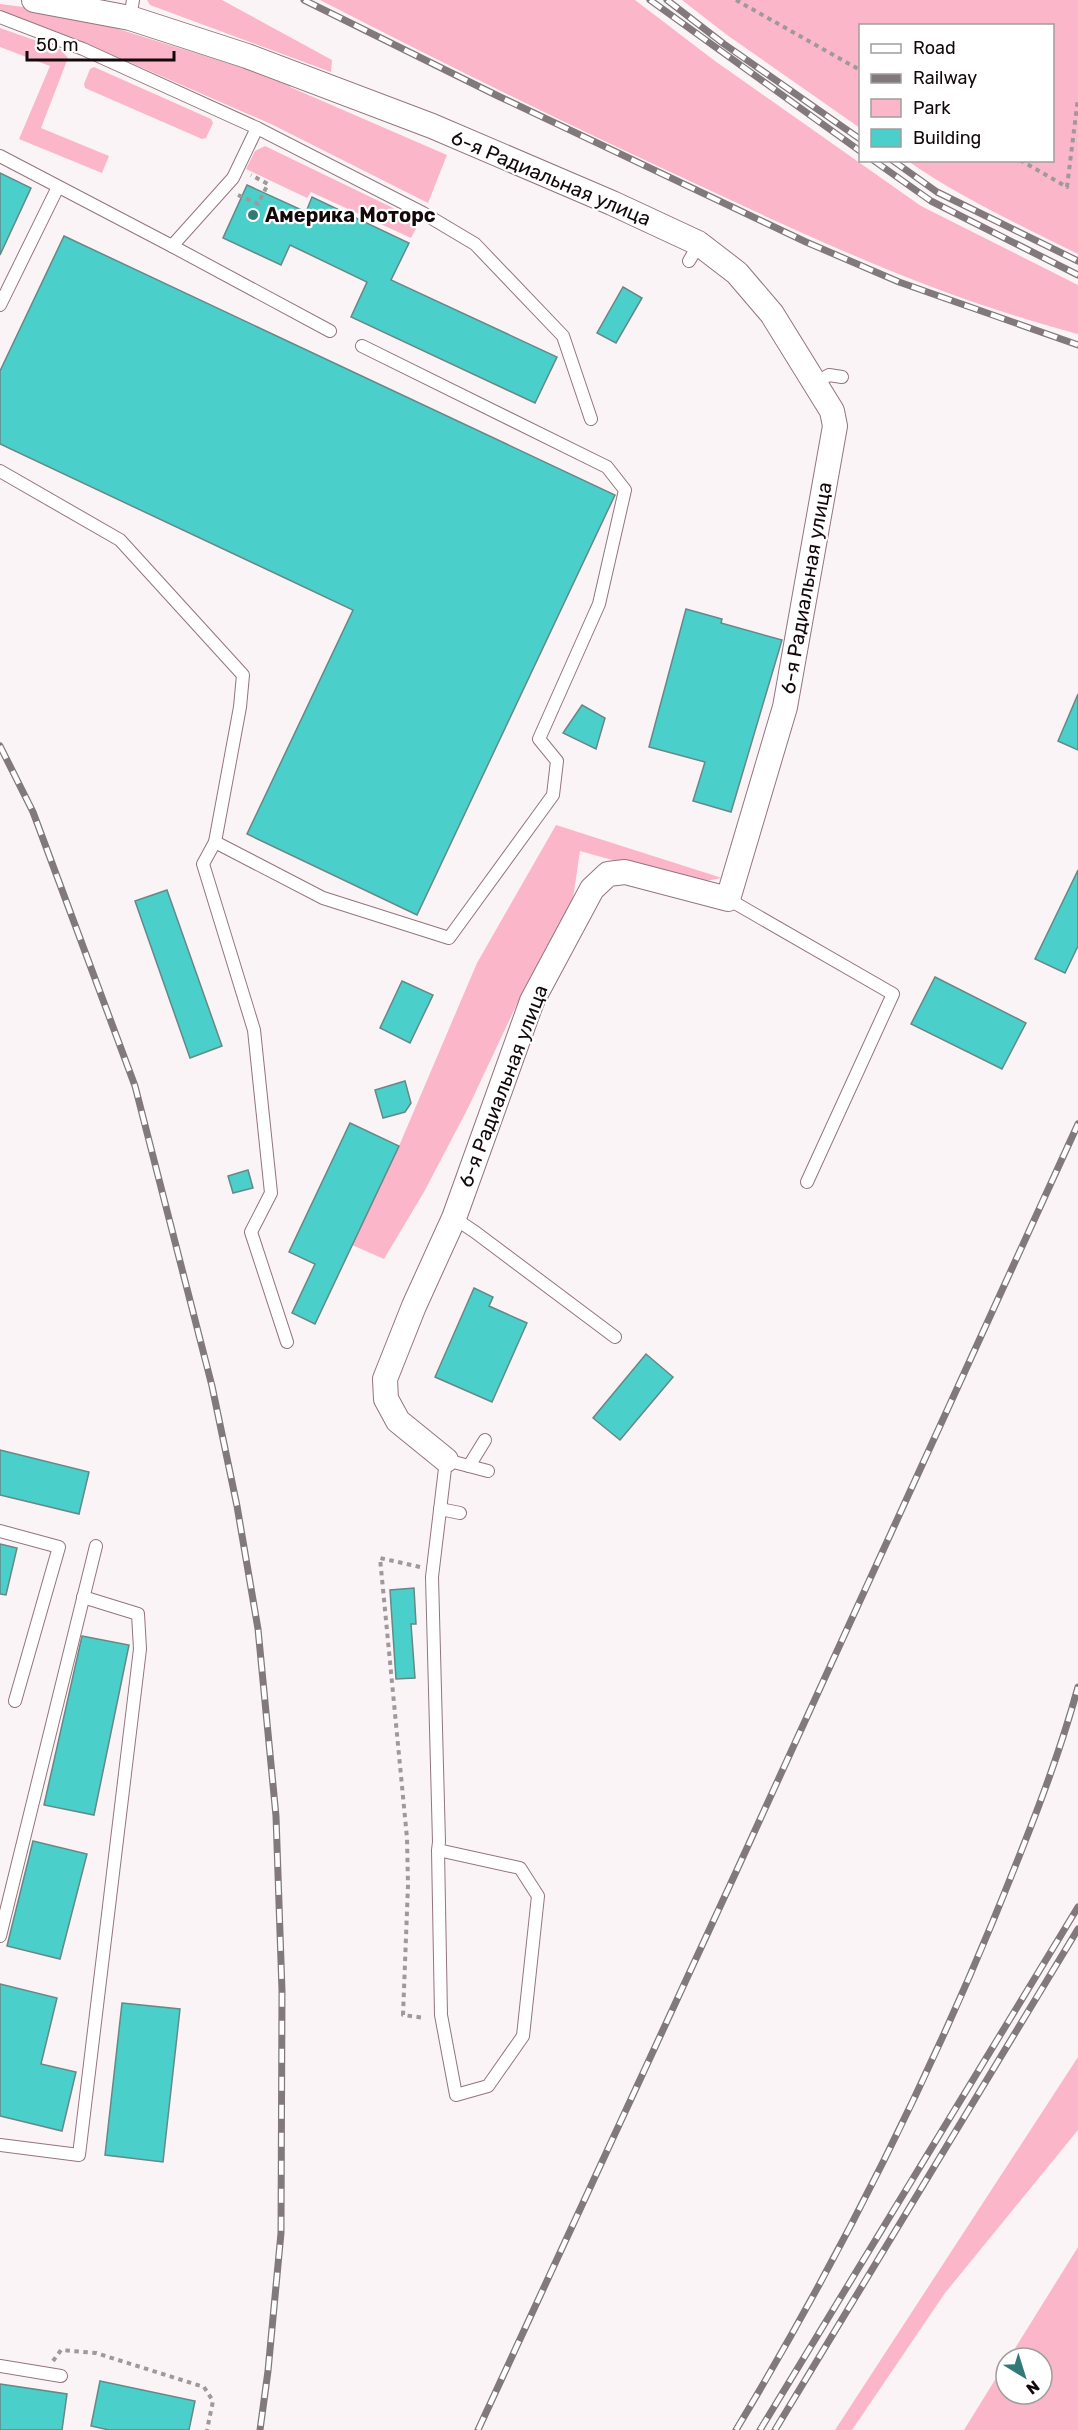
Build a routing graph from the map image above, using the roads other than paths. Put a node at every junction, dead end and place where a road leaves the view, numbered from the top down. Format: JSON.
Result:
{"nodes":[{"id":1,"x":34,"y":0,"type":"edge"},
{"id":2,"x":131,"y":9,"type":"edge"},
{"id":3,"x":0,"y":17,"type":"edge"},
{"id":4,"x":257,"y":128,"type":"junction"},
{"id":5,"x":0,"y":156,"type":"edge"},
{"id":6,"x":58,"y":187,"type":"junction"},
{"id":7,"x":172,"y":246,"type":"junction"},
{"id":8,"x":0,"y":305,"type":"edge"},
{"id":9,"x":330,"y":331,"type":"dead end"},
{"id":10,"x":362,"y":346,"type":"dead end"},
{"id":11,"x":842,"y":376,"type":"dead end"},
{"id":12,"x":815,"y":383,"type":"junction"},
{"id":13,"x":591,"y":419,"type":"dead end"},
{"id":14,"x":0,"y":471,"type":"edge"},
{"id":15,"x":215,"y":842,"type":"junction"},
{"id":16,"x":728,"y":899,"type":"junction"},
{"id":17,"x":807,"y":1182,"type":"dead end"},
{"id":18,"x":454,"y":1218,"type":"junction"},
{"id":19,"x":615,"y":1337,"type":"dead end"},
{"id":20,"x":287,"y":1342,"type":"dead end"},
{"id":21,"x":485,"y":1440,"type":"dead end"},
{"id":22,"x":446,"y":1460,"type":"junction"},
{"id":23,"x":469,"y":1466,"type":"junction"},
{"id":24,"x":488,"y":1471,"type":"dead end"},
{"id":25,"x":440,"y":1509,"type":"junction"},
{"id":26,"x":460,"y":1513,"type":"dead end"},
{"id":27,"x":0,"y":1531,"type":"edge"},
{"id":28,"x":96,"y":1546,"type":"dead end"},
{"id":29,"x":83,"y":1597,"type":"junction"},
{"id":30,"x":15,"y":1701,"type":"dead end"},
{"id":31,"x":438,"y":1850,"type":"junction"},
{"id":32,"x":0,"y":1936,"type":"edge"},
{"id":33,"x":0,"y":2145,"type":"edge"},
{"id":34,"x":0,"y":2366,"type":"edge"},
{"id":35,"x":61,"y":2376,"type":"dead end"}],
"edges":[{"from":1,"to":2,"type":"street","name":"6-я Радиальная улица"},
{"from":2,"to":12,"type":"street","name":"6-я Радиальная улица"},
{"from":3,"to":4,"type":"lane"},
{"from":4,"to":7,"type":"lane"},
{"from":4,"to":13,"type":"lane"},
{"from":5,"to":6,"type":"lane"},
{"from":6,"to":7,"type":"lane"},
{"from":6,"to":8,"type":"lane"},
{"from":7,"to":9,"type":"lane"},
{"from":10,"to":15,"type":"lane"},
{"from":11,"to":12,"type":"lane"},
{"from":12,"to":16,"type":"street","name":"6-я Радиальная улица"},
{"from":14,"to":15,"type":"lane"},
{"from":15,"to":20,"type":"lane"},
{"from":16,"to":17,"type":"lane"},
{"from":16,"to":18,"type":"street","name":"6-я Радиальная улица"},
{"from":18,"to":19,"type":"lane"},
{"from":18,"to":22,"type":"street","name":"6-я Радиальная улица"},
{"from":21,"to":23,"type":"lane"},
{"from":22,"to":23,"type":"lane"},
{"from":22,"to":25,"type":"lane"},
{"from":23,"to":24,"type":"lane"},
{"from":25,"to":26,"type":"lane"},
{"from":25,"to":31,"type":"lane"},
{"from":27,"to":30,"type":"lane"},
{"from":28,"to":29,"type":"lane"},
{"from":29,"to":32,"type":"lane"},
{"from":29,"to":33,"type":"lane"},
{"from":31,"to":31,"type":"lane"},
{"from":34,"to":35,"type":"lane"}]}
